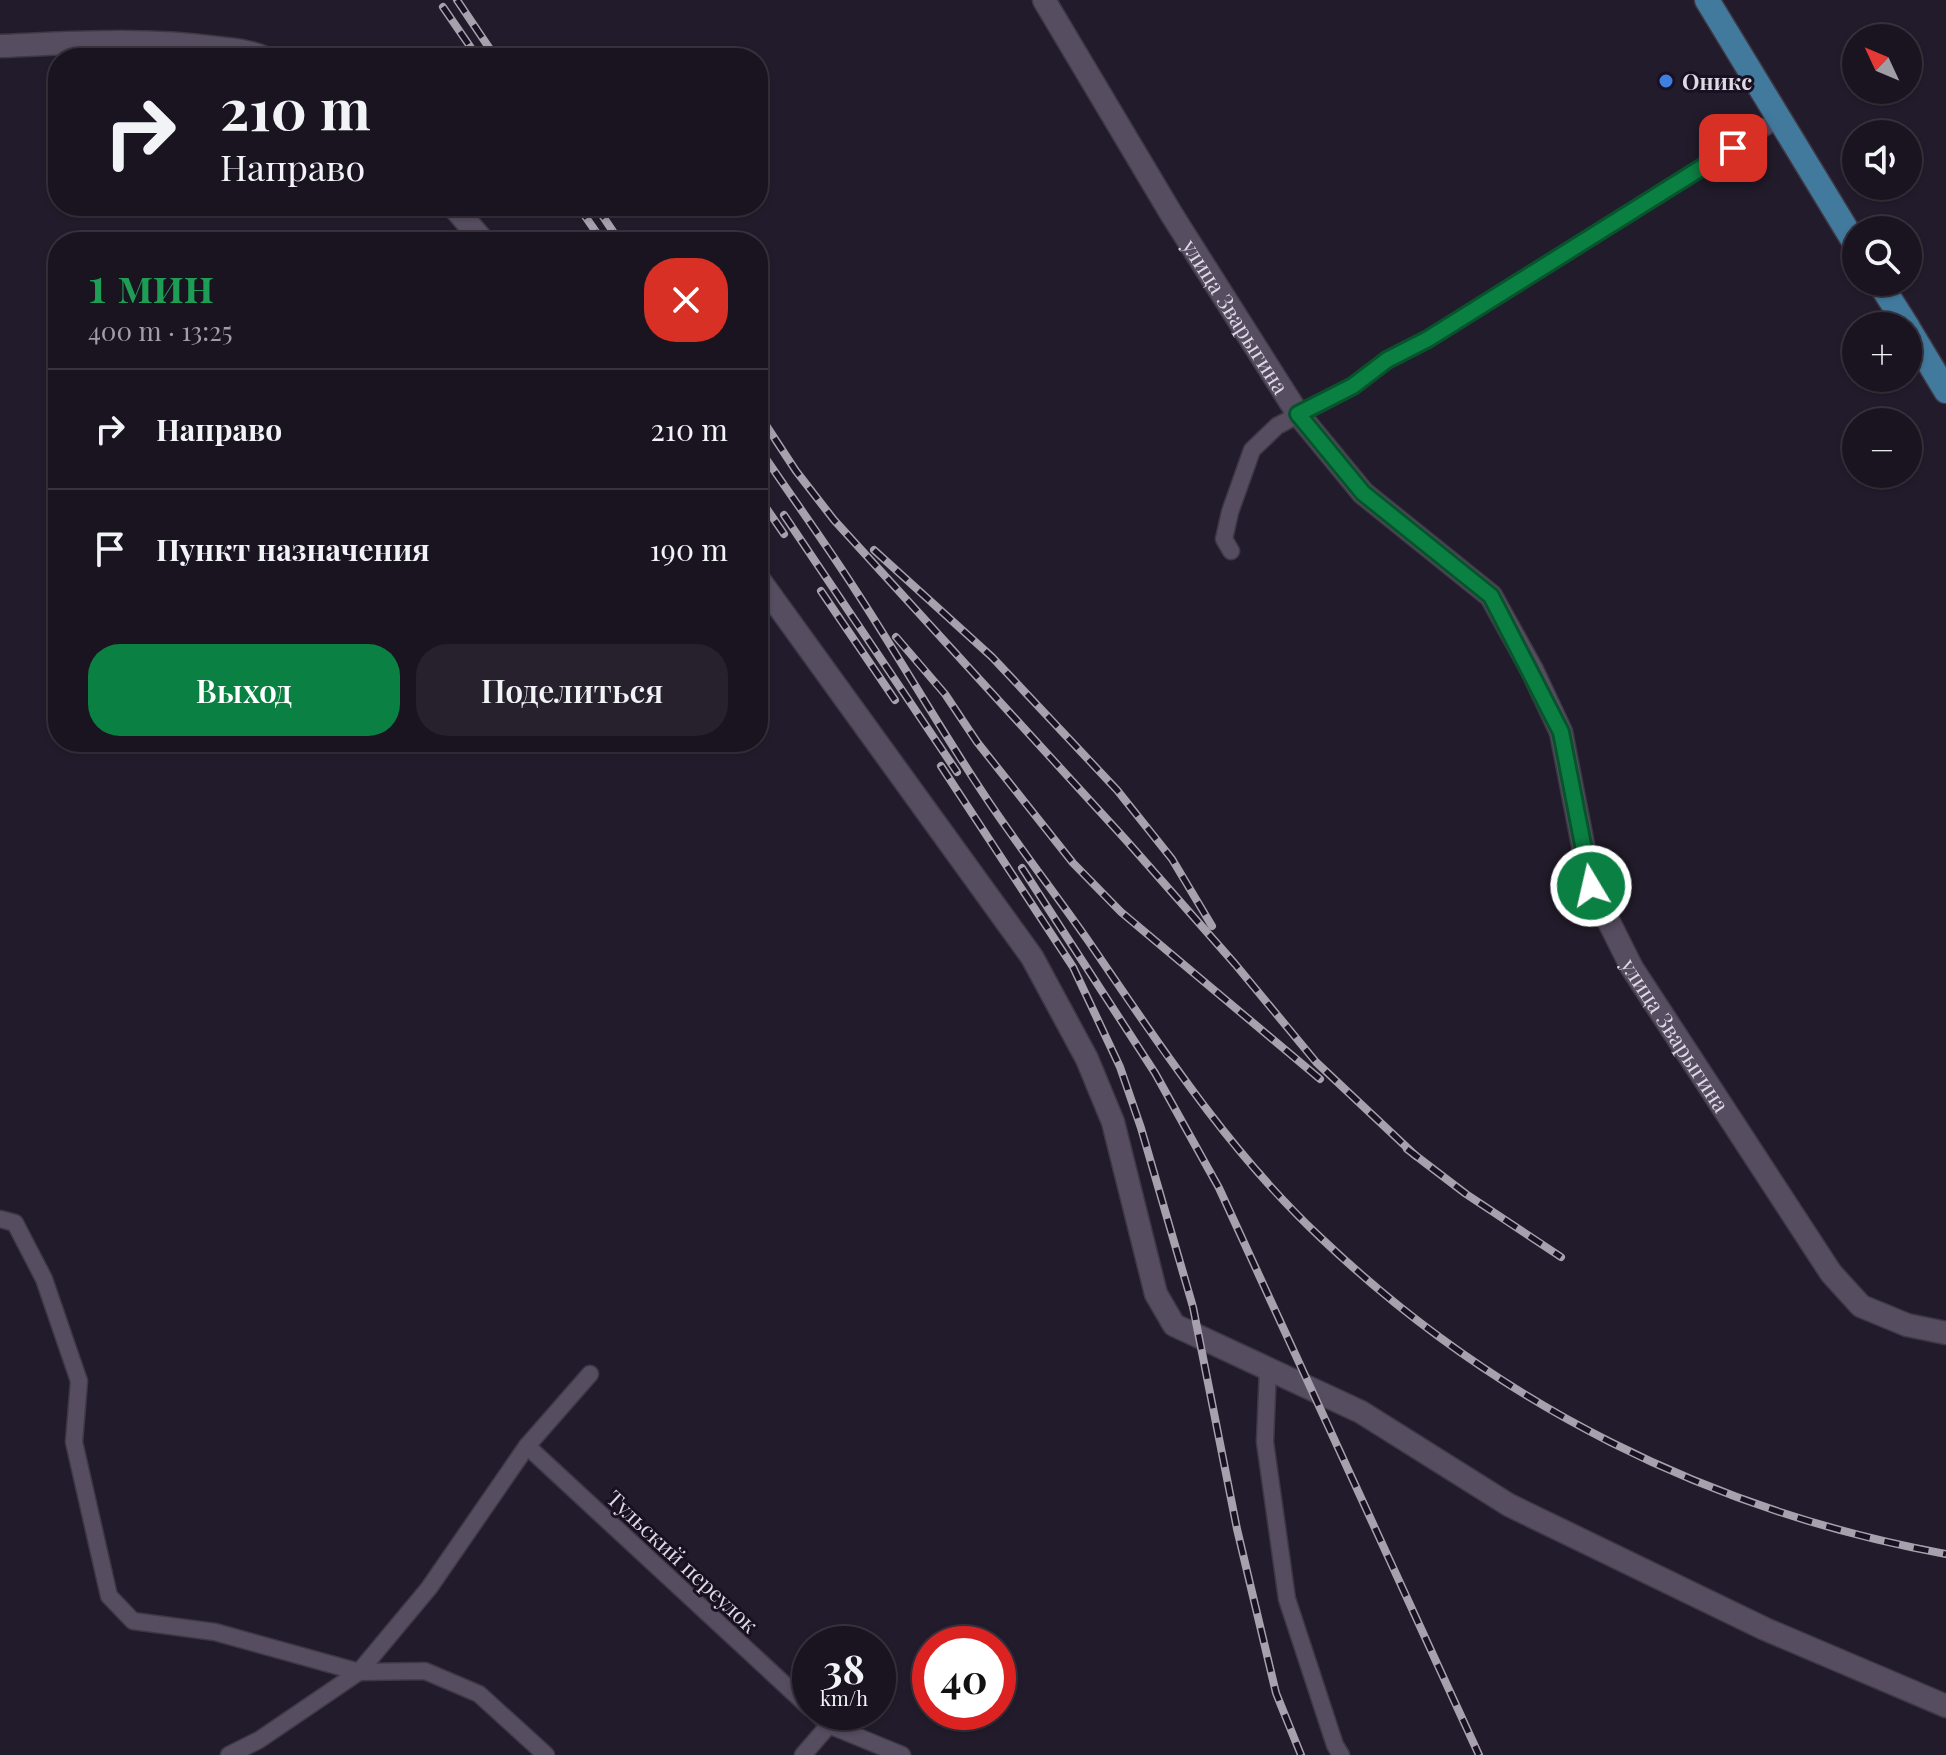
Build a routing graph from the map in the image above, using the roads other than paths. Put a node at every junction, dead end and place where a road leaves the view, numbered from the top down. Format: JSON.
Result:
{"nodes":[{"id":1,"x":1044,"y":0,"type":"edge"},
{"id":2,"x":1707,"y":0,"type":"edge"},
{"id":3,"x":0,"y":46,"type":"edge"},
{"id":4,"x":220,"y":48,"type":"edge"},
{"id":5,"x":1780,"y":118,"type":"junction"},
{"id":6,"x":462,"y":216,"type":"edge"},
{"id":7,"x":1842,"y":222,"type":"edge"},
{"id":8,"x":475,"y":232,"type":"edge"},
{"id":9,"x":1922,"y":352,"type":"edge"},
{"id":10,"x":1946,"y":391,"type":"edge"},
{"id":11,"x":1298,"y":414,"type":"junction"},
{"id":12,"x":1231,"y":551,"type":"dead end"},
{"id":13,"x":768,"y":592,"type":"edge"},
{"id":14,"x":0,"y":1219,"type":"edge"},
{"id":15,"x":1946,"y":1333,"type":"edge"},
{"id":16,"x":1268,"y":1368,"type":"junction"},
{"id":17,"x":590,"y":1374,"type":"dead end"},
{"id":18,"x":527,"y":1446,"type":"junction"},
{"id":19,"x":359,"y":1672,"type":"junction"},
{"id":20,"x":792,"y":1691,"type":"edge"},
{"id":21,"x":1946,"y":1706,"type":"edge"},
{"id":22,"x":825,"y":1730,"type":"edge"},
{"id":23,"x":841,"y":1730,"type":"edge"},
{"id":24,"x":261,"y":1747,"type":"edge"},
{"id":25,"x":229,"y":1755,"type":"edge"},
{"id":26,"x":546,"y":1755,"type":"edge"},
{"id":27,"x":803,"y":1755,"type":"edge"},
{"id":28,"x":902,"y":1755,"type":"edge"},
{"id":29,"x":1341,"y":1755,"type":"edge"}],
"edges":[{"from":1,"to":11,"type":"street","name":"улица Зварыгина"},
{"from":2,"to":5,"type":"main road"},
{"from":3,"to":4,"type":"street"},
{"from":5,"to":7,"type":"main road"},
{"from":5,"to":11,"type":"street"},
{"from":6,"to":8,"type":"street"},
{"from":9,"to":10,"type":"main road"},
{"from":11,"to":12,"type":"street"},
{"from":11,"to":15,"type":"street","name":"улица Зварыгина"},
{"from":13,"to":16,"type":"street"},
{"from":14,"to":19,"type":"street"},
{"from":16,"to":21,"type":"street"},
{"from":16,"to":29,"type":"street"},
{"from":17,"to":18,"type":"street"},
{"from":18,"to":19,"type":"street"},
{"from":18,"to":20,"type":"street","name":"Тульский переулок"},
{"from":19,"to":24,"type":"street"},
{"from":19,"to":26,"type":"street"},
{"from":22,"to":27,"type":"street"},
{"from":23,"to":28,"type":"street"},
{"from":24,"to":25,"type":"street"}]}
